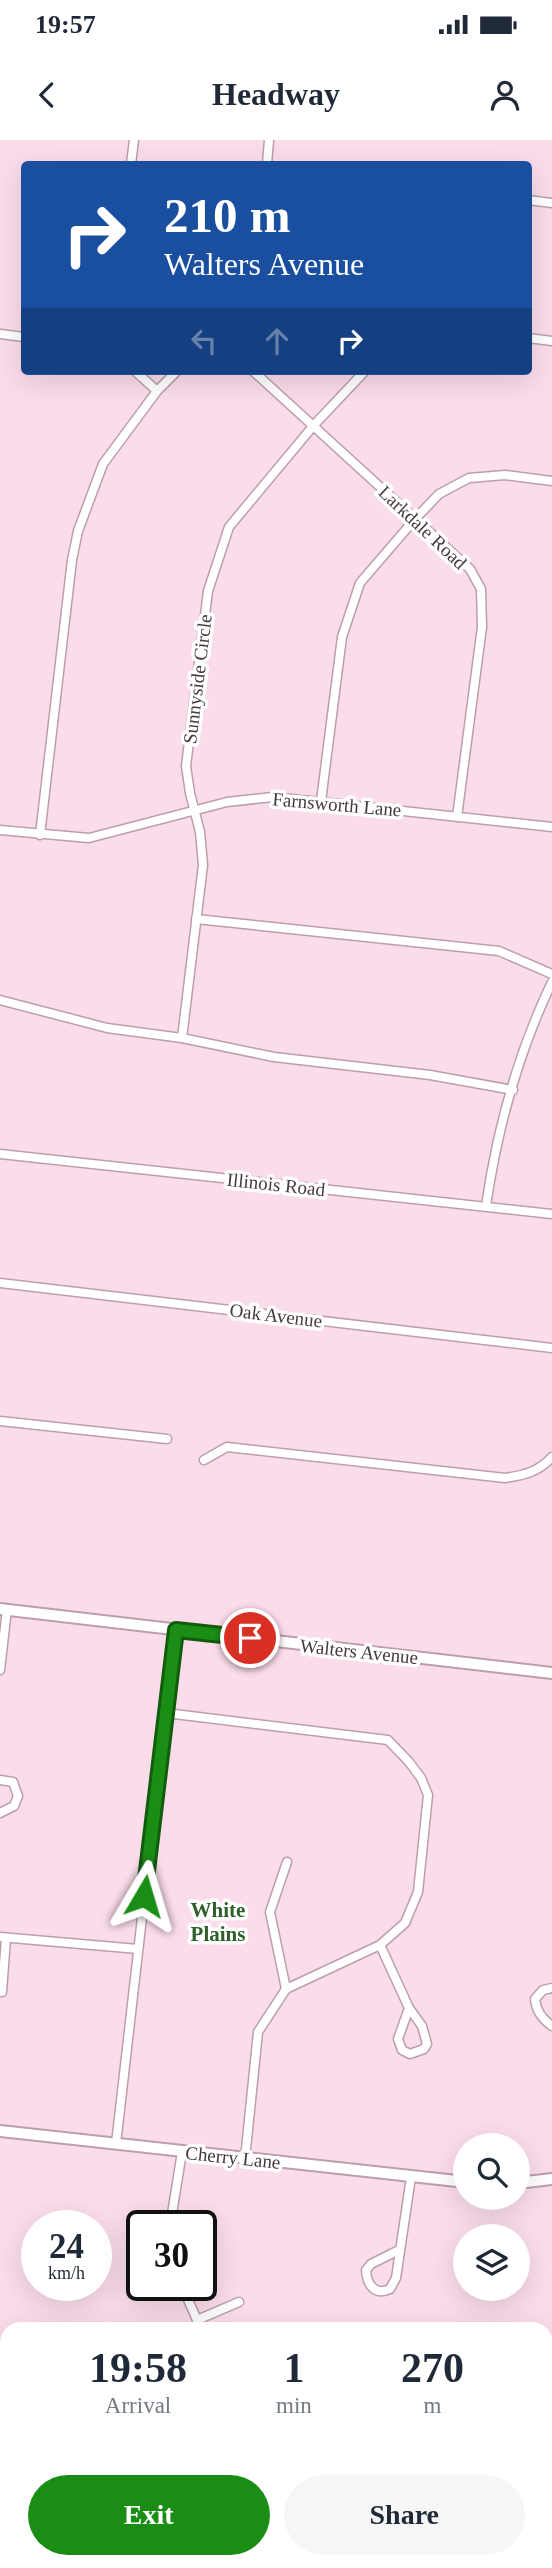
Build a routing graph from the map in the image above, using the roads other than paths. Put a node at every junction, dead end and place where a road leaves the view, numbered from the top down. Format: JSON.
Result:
{"nodes":[{"id":1,"x":134,"y":140,"type":"edge"},
{"id":2,"x":269,"y":140,"type":"edge"},
{"id":3,"x":131,"y":161,"type":"edge"},
{"id":4,"x":267,"y":161,"type":"edge"},
{"id":5,"x":532,"y":200,"type":"edge"},
{"id":6,"x":552,"y":203,"type":"edge"},
{"id":7,"x":0,"y":334,"type":"edge"},
{"id":8,"x":21,"y":337,"type":"edge"},
{"id":9,"x":532,"y":338,"type":"edge"},
{"id":10,"x":552,"y":341,"type":"edge"},
{"id":11,"x":139,"y":375,"type":"edge"},
{"id":12,"x":173,"y":375,"type":"edge"},
{"id":13,"x":258,"y":375,"type":"edge"},
{"id":14,"x":361,"y":375,"type":"edge"},
{"id":15,"x":157,"y":391,"type":"junction"},
{"id":16,"x":314,"y":425,"type":"junction"},
{"id":17,"x":552,"y":481,"type":"edge"},
{"id":18,"x":415,"y":519,"type":"junction"},
{"id":19,"x":321,"y":801,"type":"junction"},
{"id":20,"x":194,"y":811,"type":"junction"},
{"id":21,"x":457,"y":817,"type":"junction"},
{"id":22,"x":552,"y":827,"type":"edge"},
{"id":23,"x":0,"y":830,"type":"edge"},
{"id":24,"x":40,"y":835,"type":"junction"},
{"id":25,"x":196,"y":919,"type":"junction"},
{"id":26,"x":552,"y":974,"type":"edge"},
{"id":27,"x":552,"y":982,"type":"edge"},
{"id":28,"x":0,"y":1000,"type":"edge"},
{"id":29,"x":182,"y":1038,"type":"junction"},
{"id":30,"x":513,"y":1090,"type":"junction"},
{"id":31,"x":0,"y":1154,"type":"edge"},
{"id":32,"x":486,"y":1206,"type":"junction"},
{"id":33,"x":552,"y":1214,"type":"edge"},
{"id":34,"x":0,"y":1283,"type":"edge"},
{"id":35,"x":552,"y":1348,"type":"edge"},
{"id":36,"x":0,"y":1421,"type":"edge"},
{"id":37,"x":167,"y":1439,"type":"dead end"},
{"id":38,"x":552,"y":1457,"type":"edge"},
{"id":39,"x":204,"y":1460,"type":"dead end"},
{"id":40,"x":4,"y":1609,"type":"edge"},
{"id":41,"x":176,"y":1630,"type":"junction"},
{"id":42,"x":0,"y":1670,"type":"edge"},
{"id":43,"x":552,"y":1673,"type":"edge"},
{"id":44,"x":166,"y":1713,"type":"junction"},
{"id":45,"x":0,"y":1780,"type":"edge"},
{"id":46,"x":0,"y":1813,"type":"edge"},
{"id":47,"x":288,"y":1862,"type":"dead end"},
{"id":48,"x":3,"y":1937,"type":"edge"},
{"id":49,"x":380,"y":1945,"type":"junction"},
{"id":50,"x":138,"y":1949,"type":"junction"},
{"id":51,"x":552,"y":1987,"type":"edge"},
{"id":52,"x":286,"y":1989,"type":"junction"},
{"id":53,"x":2,"y":1992,"type":"edge"},
{"id":54,"x":409,"y":2008,"type":"junction"},
{"id":55,"x":552,"y":2026,"type":"edge"},
{"id":56,"x":0,"y":2130,"type":"edge"},
{"id":57,"x":116,"y":2144,"type":"junction"},
{"id":58,"x":182,"y":2152,"type":"junction"},
{"id":59,"x":245,"y":2159,"type":"junction"},
{"id":60,"x":411,"y":2177,"type":"junction"},
{"id":61,"x":552,"y":2179,"type":"edge"},
{"id":62,"x":453,"y":2181,"type":"edge"},
{"id":63,"x":530,"y":2182,"type":"edge"},
{"id":64,"x":173,"y":2210,"type":"edge"},
{"id":65,"x":399,"y":2250,"type":"junction"},
{"id":66,"x":188,"y":2301,"type":"edge"},
{"id":67,"x":239,"y":2302,"type":"dead end"},
{"id":68,"x":196,"y":2322,"type":"edge"},
{"id":69,"x":202,"y":2322,"type":"edge"}],
"edges":[{"from":1,"to":3,"type":"street"},
{"from":2,"to":4,"type":"street"},
{"from":5,"to":6,"type":"street"},
{"from":7,"to":8,"type":"street"},
{"from":9,"to":10,"type":"street"},
{"from":11,"to":15,"type":"street"},
{"from":12,"to":15,"type":"street"},
{"from":13,"to":16,"type":"street","name":"Larkdale Road"},
{"from":14,"to":16,"type":"street","name":"Sunnyside Circle"},
{"from":15,"to":24,"type":"street"},
{"from":16,"to":18,"type":"street","name":"Larkdale Road"},
{"from":16,"to":20,"type":"street","name":"Sunnyside Circle"},
{"from":17,"to":18,"type":"street"},
{"from":18,"to":19,"type":"street"},
{"from":18,"to":21,"type":"street","name":"Larkdale Road"},
{"from":19,"to":20,"type":"street","name":"Farnsworth Lane"},
{"from":19,"to":21,"type":"street","name":"Farnsworth Lane"},
{"from":20,"to":24,"type":"street","name":"Farnsworth Lane"},
{"from":20,"to":25,"type":"street","name":"Sunnyside Circle"},
{"from":21,"to":22,"type":"street","name":"Farnsworth Lane"},
{"from":23,"to":24,"type":"street","name":"Farnsworth Lane"},
{"from":25,"to":26,"type":"street"},
{"from":25,"to":29,"type":"street","name":"Sunnyside Circle"},
{"from":27,"to":30,"type":"street"},
{"from":28,"to":29,"type":"street"},
{"from":29,"to":30,"type":"street"},
{"from":30,"to":32,"type":"street"},
{"from":31,"to":32,"type":"street","name":"Illinois Road"},
{"from":32,"to":33,"type":"street","name":"Illinois Road"},
{"from":34,"to":35,"type":"street","name":"Oak Avenue"},
{"from":36,"to":37,"type":"street"},
{"from":38,"to":39,"type":"street"},
{"from":40,"to":41,"type":"street","name":"Walters Avenue"},
{"from":40,"to":42,"type":"street"},
{"from":41,"to":43,"type":"street","name":"Walters Avenue"},
{"from":41,"to":44,"type":"street"},
{"from":44,"to":49,"type":"street"},
{"from":44,"to":50,"type":"street"},
{"from":45,"to":46,"type":"street"},
{"from":47,"to":52,"type":"street"},
{"from":48,"to":50,"type":"street"},
{"from":48,"to":53,"type":"street"},
{"from":49,"to":52,"type":"street"},
{"from":49,"to":54,"type":"street"},
{"from":50,"to":57,"type":"street"},
{"from":51,"to":55,"type":"street"},
{"from":52,"to":59,"type":"street"},
{"from":54,"to":54,"type":"street"},
{"from":56,"to":57,"type":"street","name":"Cherry Lane"},
{"from":57,"to":58,"type":"street","name":"Cherry Lane"},
{"from":58,"to":59,"type":"street","name":"Cherry Lane"},
{"from":58,"to":64,"type":"street"},
{"from":59,"to":60,"type":"street","name":"Cherry Lane"},
{"from":60,"to":62,"type":"street","name":"Cherry Lane"},
{"from":60,"to":65,"type":"street"},
{"from":61,"to":63,"type":"street"},
{"from":65,"to":65,"type":"street"},
{"from":66,"to":68,"type":"street"},
{"from":67,"to":69,"type":"street"}]}
